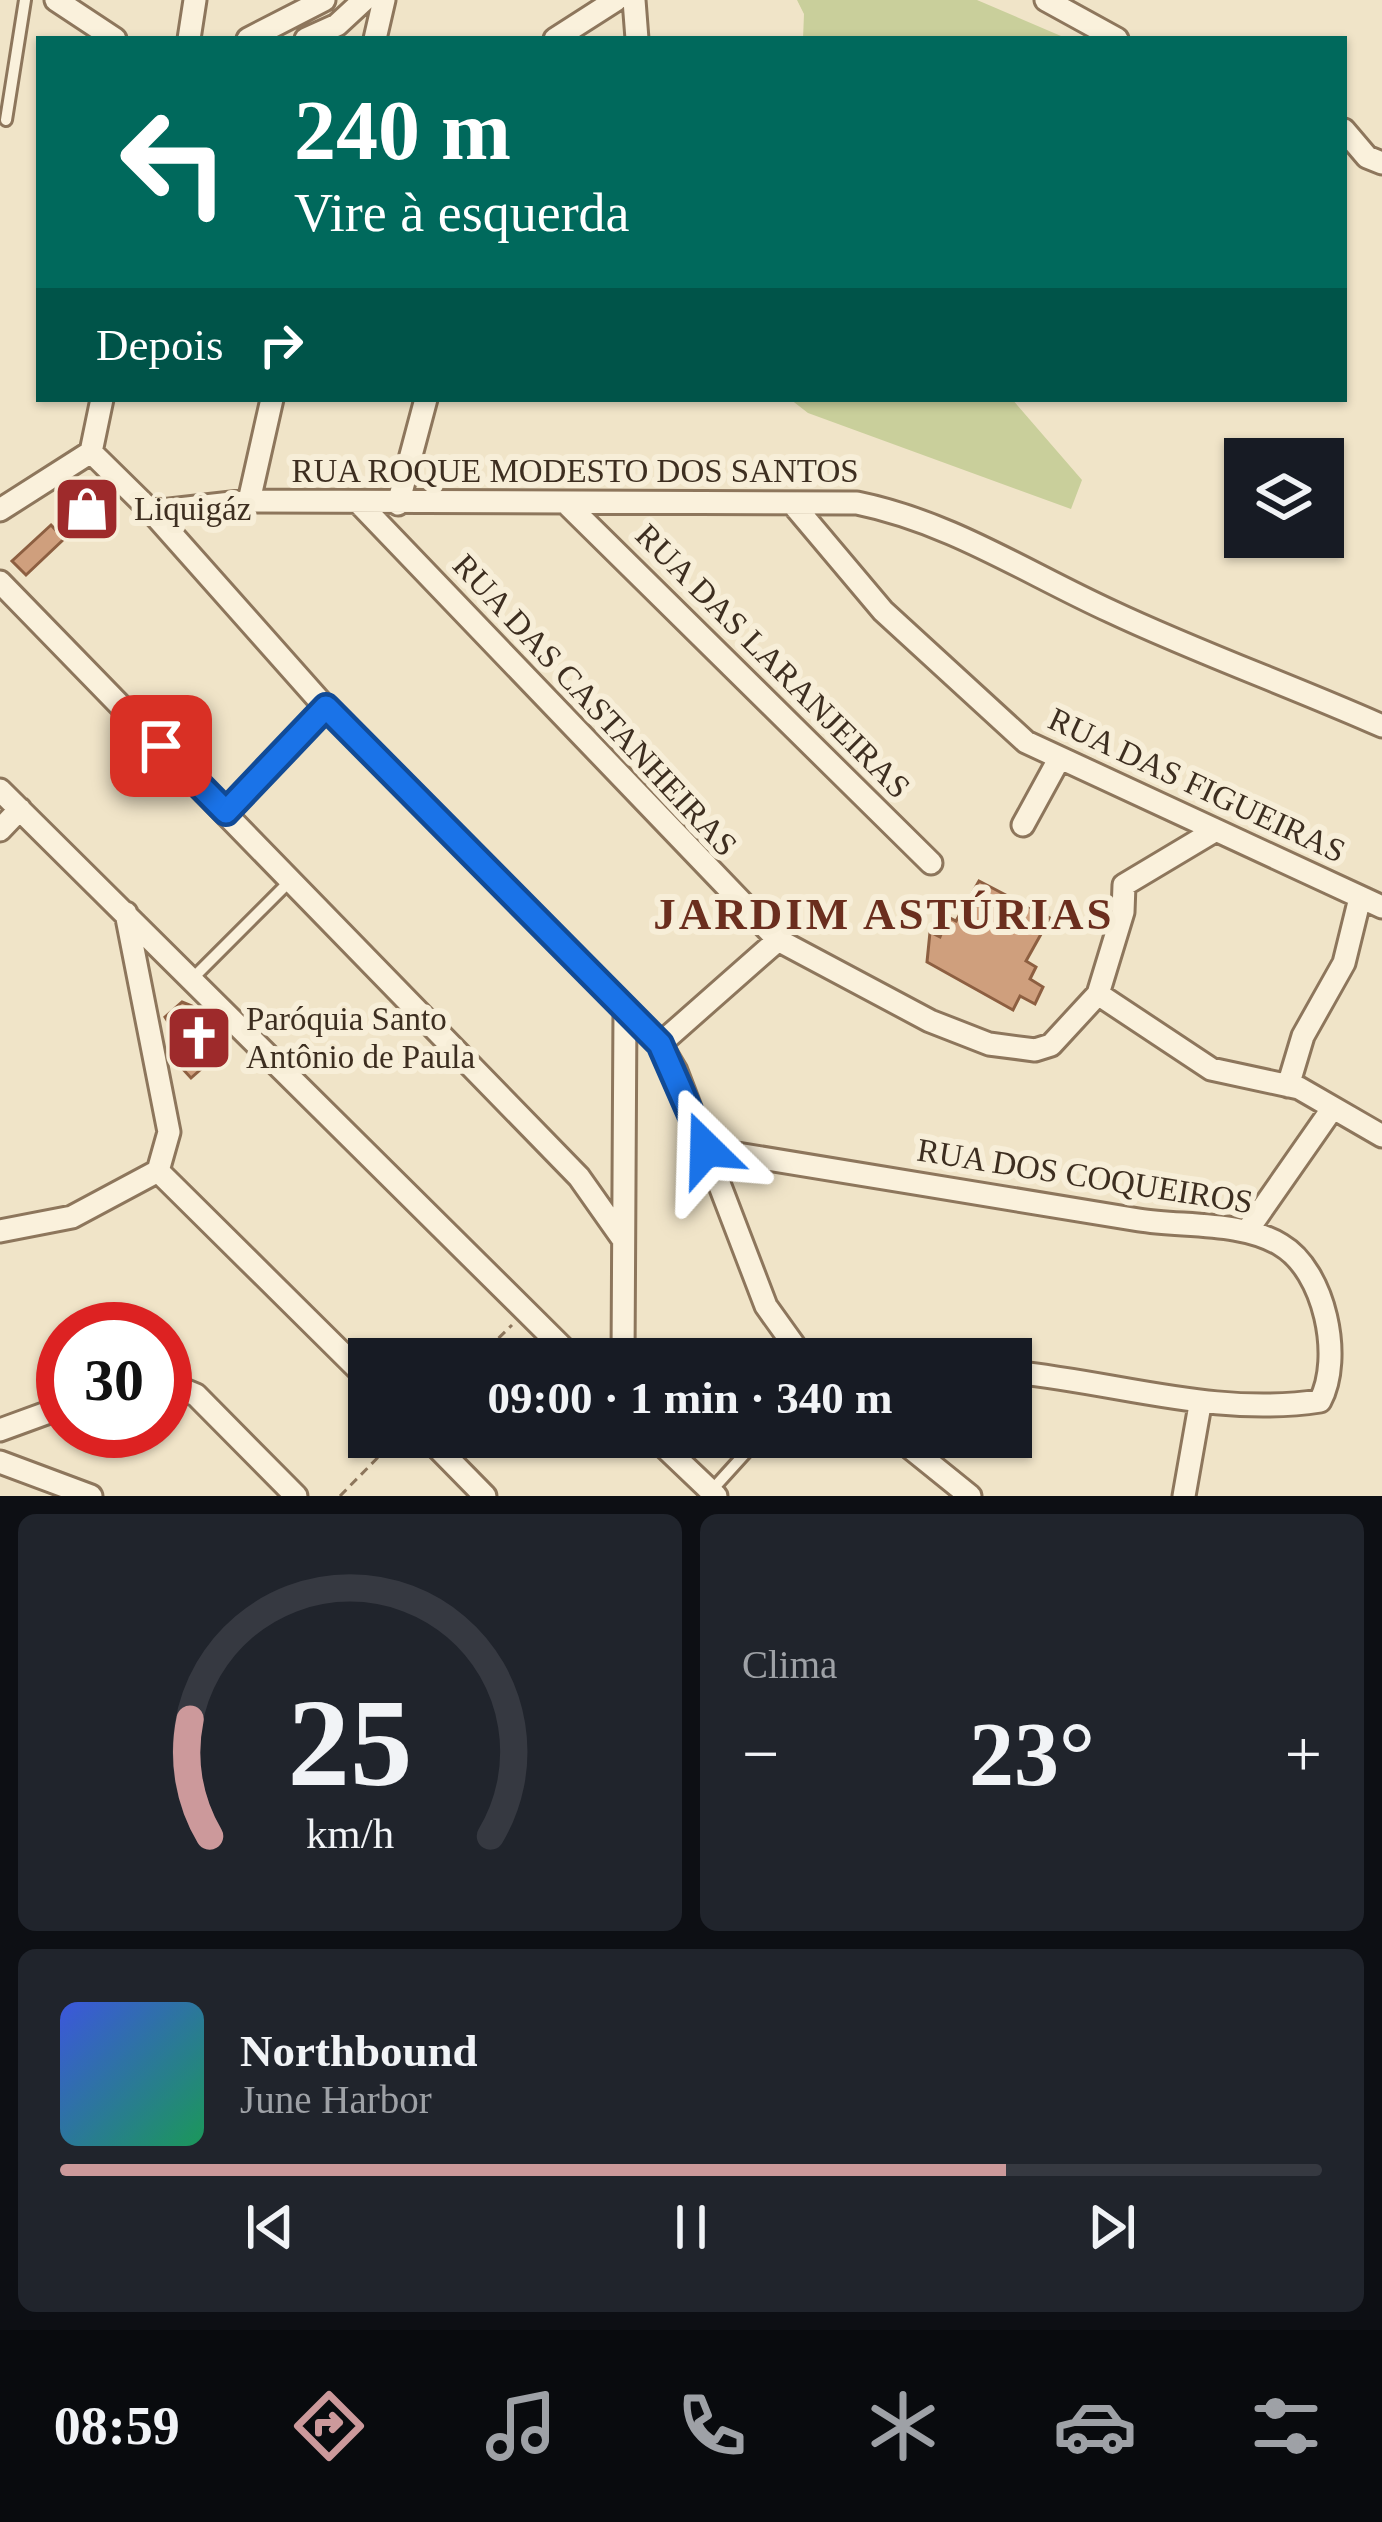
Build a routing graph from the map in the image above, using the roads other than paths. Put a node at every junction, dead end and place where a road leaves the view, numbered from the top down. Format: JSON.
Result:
{"nodes":[{"id":1,"x":25,"y":0,"type":"edge"},
{"id":2,"x":56,"y":0,"type":"edge"},
{"id":3,"x":195,"y":0,"type":"edge"},
{"id":4,"x":325,"y":0,"type":"edge"},
{"id":5,"x":364,"y":0,"type":"edge"},
{"id":6,"x":384,"y":0,"type":"edge"},
{"id":7,"x":616,"y":0,"type":"edge"},
{"id":8,"x":634,"y":0,"type":"edge"},
{"id":9,"x":1046,"y":0,"type":"edge"},
{"id":10,"x":111,"y":36,"type":"edge"},
{"id":11,"x":189,"y":36,"type":"edge"},
{"id":12,"x":254,"y":36,"type":"edge"},
{"id":13,"x":313,"y":36,"type":"edge"},
{"id":14,"x":376,"y":36,"type":"edge"},
{"id":15,"x":560,"y":36,"type":"edge"},
{"id":16,"x":637,"y":36,"type":"edge"},
{"id":17,"x":1112,"y":36,"type":"edge"},
{"id":18,"x":6,"y":120,"type":"dead end"},
{"id":19,"x":1347,"y":134,"type":"edge"},
{"id":20,"x":1382,"y":163,"type":"edge"},
{"id":21,"x":101,"y":402,"type":"edge"},
{"id":22,"x":271,"y":402,"type":"edge"},
{"id":23,"x":425,"y":402,"type":"edge"},
{"id":24,"x":91,"y":452,"type":"junction"},
{"id":25,"x":249,"y":502,"type":"junction"},
{"id":26,"x":359,"y":502,"type":"junction"},
{"id":27,"x":792,"y":503,"type":"junction"},
{"id":28,"x":398,"y":504,"type":"junction"},
{"id":29,"x":569,"y":506,"type":"junction"},
{"id":30,"x":0,"y":510,"type":"edge"},
{"id":31,"x":152,"y":512,"type":"junction"},
{"id":32,"x":0,"y":583,"type":"edge"},
{"id":33,"x":326,"y":707,"type":"junction"},
{"id":34,"x":1382,"y":726,"type":"edge"},
{"id":35,"x":1058,"y":761,"type":"junction"},
{"id":36,"x":0,"y":790,"type":"edge"},
{"id":37,"x":20,"y":809,"type":"junction"},
{"id":38,"x":226,"y":812,"type":"junction"},
{"id":39,"x":1023,"y":825,"type":"dead end"},
{"id":40,"x":0,"y":830,"type":"edge"},
{"id":41,"x":1216,"y":830,"type":"junction"},
{"id":42,"x":931,"y":863,"type":"dead end"},
{"id":43,"x":293,"y":878,"type":"junction"},
{"id":44,"x":1360,"y":898,"type":"junction"},
{"id":45,"x":1382,"y":907,"type":"edge"},
{"id":46,"x":126,"y":911,"type":"junction"},
{"id":47,"x":778,"y":940,"type":"junction"},
{"id":48,"x":192,"y":979,"type":"junction"},
{"id":49,"x":1098,"y":994,"type":"junction"},
{"id":50,"x":625,"y":1009,"type":"junction"},
{"id":51,"x":660,"y":1044,"type":"junction"},
{"id":52,"x":1288,"y":1086,"type":"junction"},
{"id":53,"x":1332,"y":1109,"type":"junction"},
{"id":54,"x":1382,"y":1136,"type":"edge"},
{"id":55,"x":706,"y":1149,"type":"junction"},
{"id":56,"x":158,"y":1171,"type":"junction"},
{"id":57,"x":0,"y":1231,"type":"edge"},
{"id":58,"x":1246,"y":1231,"type":"junction"},
{"id":59,"x":622,"y":1238,"type":"junction"},
{"id":60,"x":553,"y":1338,"type":"edge"},
{"id":61,"x":623,"y":1338,"type":"edge"},
{"id":62,"x":789,"y":1338,"type":"edge"},
{"id":63,"x":348,"y":1359,"type":"edge"},
{"id":64,"x":1032,"y":1374,"type":"edge"},
{"id":65,"x":192,"y":1393,"type":"edge"},
{"id":66,"x":1200,"y":1405,"type":"junction"},
{"id":67,"x":36,"y":1417,"type":"edge"},
{"id":68,"x":0,"y":1430,"type":"edge"},
{"id":69,"x":448,"y":1458,"type":"edge"},
{"id":70,"x":676,"y":1458,"type":"edge"},
{"id":71,"x":743,"y":1458,"type":"edge"},
{"id":72,"x":923,"y":1458,"type":"edge"},
{"id":73,"x":0,"y":1462,"type":"edge"},
{"id":74,"x":713,"y":1494,"type":"edge"},
{"id":75,"x":91,"y":1496,"type":"edge"},
{"id":76,"x":296,"y":1496,"type":"edge"},
{"id":77,"x":485,"y":1496,"type":"edge"},
{"id":78,"x":970,"y":1496,"type":"edge"},
{"id":79,"x":1184,"y":1496,"type":"edge"}],
"edges":[{"from":1,"to":18,"type":"lane"},
{"from":2,"to":10,"type":"street"},
{"from":3,"to":11,"type":"street"},
{"from":4,"to":12,"type":"street"},
{"from":5,"to":13,"type":"street"},
{"from":6,"to":14,"type":"street"},
{"from":7,"to":15,"type":"street"},
{"from":8,"to":16,"type":"street"},
{"from":9,"to":17,"type":"street"},
{"from":19,"to":20,"type":"street"},
{"from":21,"to":24,"type":"street"},
{"from":22,"to":25,"type":"street"},
{"from":23,"to":28,"type":"street"},
{"from":24,"to":30,"type":"street"},
{"from":24,"to":31,"type":"street"},
{"from":25,"to":26,"type":"street","name":"RUA ROQUE MODESTO DOS SANTOS"},
{"from":25,"to":31,"type":"street","name":"RUA ROQUE MODESTO DOS SANTOS"},
{"from":26,"to":28,"type":"street","name":"RUA ROQUE MODESTO DOS SANTOS"},
{"from":26,"to":47,"type":"street","name":"RUA DAS CASTANHEIRAS"},
{"from":27,"to":29,"type":"street","name":"RUA ROQUE MODESTO DOS SANTOS"},
{"from":27,"to":34,"type":"street","name":"RUA ROQUE MODESTO DOS SANTOS"},
{"from":27,"to":35,"type":"street","name":"RUA DAS FIGUEIRAS"},
{"from":28,"to":29,"type":"street","name":"RUA ROQUE MODESTO DOS SANTOS"},
{"from":29,"to":42,"type":"street","name":"RUA DAS LARANJEIRAS"},
{"from":31,"to":33,"type":"street"},
{"from":32,"to":38,"type":"street"},
{"from":33,"to":38,"type":"lane"},
{"from":33,"to":50,"type":"street"},
{"from":35,"to":39,"type":"street"},
{"from":35,"to":41,"type":"street","name":"RUA DAS FIGUEIRAS"},
{"from":36,"to":37,"type":"street"},
{"from":37,"to":40,"type":"street"},
{"from":37,"to":46,"type":"street"},
{"from":38,"to":43,"type":"street"},
{"from":41,"to":44,"type":"street","name":"RUA DAS FIGUEIRAS"},
{"from":41,"to":49,"type":"street","name":"RUA DAS CASTANHEIRAS"},
{"from":43,"to":48,"type":"lane"},
{"from":43,"to":59,"type":"street"},
{"from":44,"to":45,"type":"street","name":"RUA DAS FIGUEIRAS"},
{"from":44,"to":52,"type":"street"},
{"from":46,"to":48,"type":"street"},
{"from":46,"to":56,"type":"street"},
{"from":47,"to":49,"type":"street","name":"RUA DAS CASTANHEIRAS"},
{"from":47,"to":51,"type":"street"},
{"from":48,"to":60,"type":"street"},
{"from":49,"to":52,"type":"street"},
{"from":50,"to":51,"type":"street"},
{"from":50,"to":59,"type":"street"},
{"from":51,"to":55,"type":"street"},
{"from":52,"to":53,"type":"street"},
{"from":53,"to":54,"type":"street"},
{"from":53,"to":58,"type":"street"},
{"from":55,"to":58,"type":"street","name":"RUA DOS COQUEIROS"},
{"from":55,"to":62,"type":"street"},
{"from":56,"to":57,"type":"street"},
{"from":56,"to":63,"type":"street"},
{"from":58,"to":66,"type":"street","name":"RUA DOS COQUEIROS"},
{"from":59,"to":61,"type":"street"},
{"from":64,"to":66,"type":"street"},
{"from":65,"to":76,"type":"street"},
{"from":66,"to":79,"type":"street"},
{"from":67,"to":68,"type":"street"},
{"from":69,"to":77,"type":"street"},
{"from":70,"to":74,"type":"street"},
{"from":71,"to":74,"type":"lane"},
{"from":72,"to":78,"type":"street"},
{"from":73,"to":75,"type":"street"}]}
